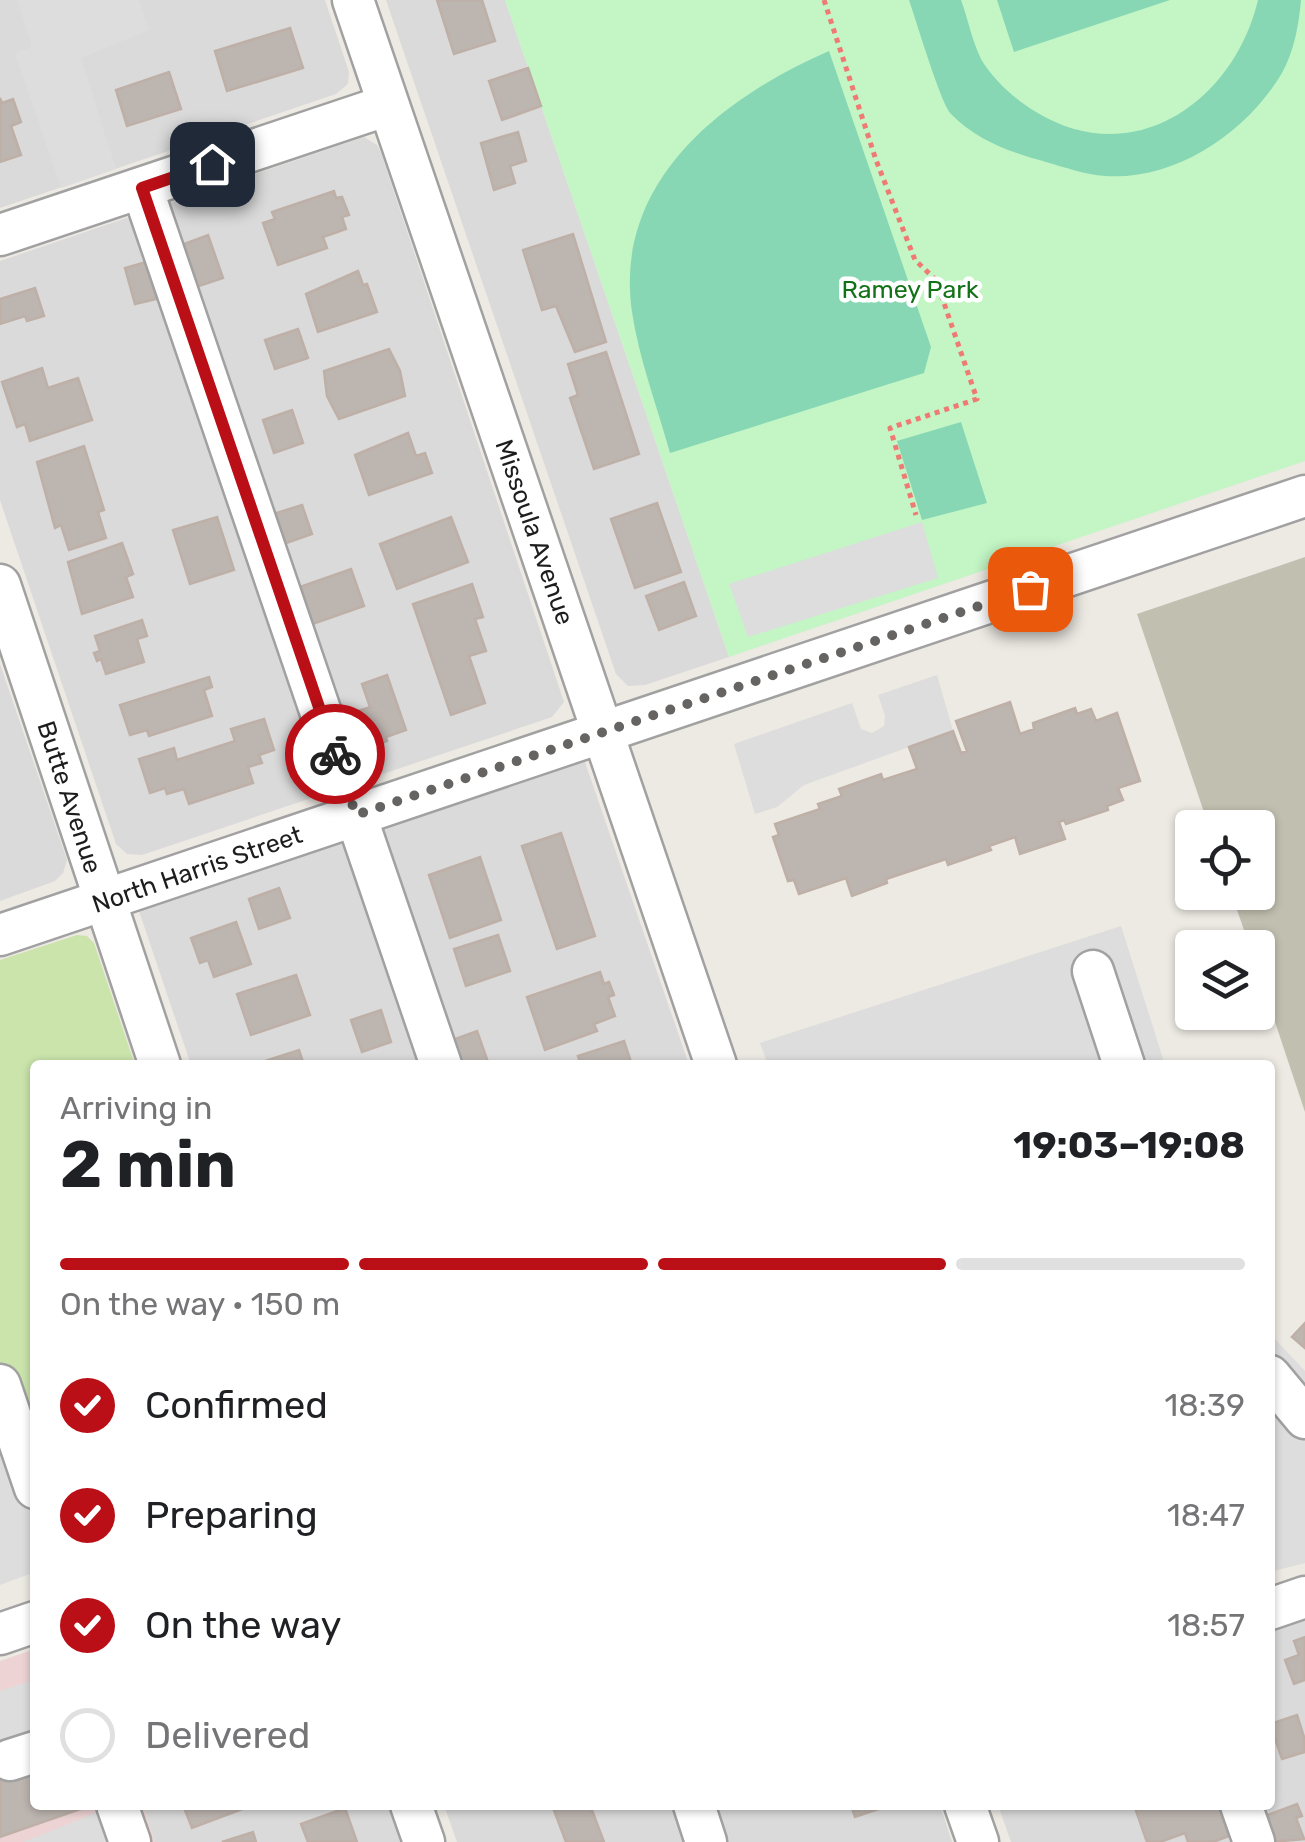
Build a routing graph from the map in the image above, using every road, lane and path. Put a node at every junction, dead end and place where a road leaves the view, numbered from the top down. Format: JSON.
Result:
{"nodes":[{"id":1,"x":354,"y":0,"type":"edge"},
{"id":2,"x":824,"y":0,"type":"edge"},
{"id":3,"x":388,"y":104,"type":"junction"},
{"id":4,"x":142,"y":188,"type":"junction"},
{"id":5,"x":0,"y":236,"type":"edge"},
{"id":6,"x":1305,"y":496,"type":"edge"},
{"id":7,"x":916,"y":514,"type":"dead end"},
{"id":8,"x":0,"y":585,"type":"edge"},
{"id":9,"x":604,"y":732,"type":"junction"},
{"id":10,"x":356,"y":815,"type":"junction"},
{"id":11,"x":104,"y":900,"type":"junction"},
{"id":12,"x":0,"y":936,"type":"edge"},
{"id":13,"x":1093,"y":971,"type":"dead end"},
{"id":14,"x":158,"y":1060,"type":"edge"},
{"id":15,"x":439,"y":1060,"type":"edge"},
{"id":16,"x":714,"y":1060,"type":"edge"},
{"id":17,"x":1122,"y":1060,"type":"edge"},
{"id":18,"x":1275,"y":1382,"type":"edge"},
{"id":19,"x":0,"y":1384,"type":"edge"},
{"id":20,"x":1305,"y":1418,"type":"edge"},
{"id":21,"x":30,"y":1473,"type":"edge"},
{"id":22,"x":1305,"y":1597,"type":"edge"},
{"id":23,"x":1275,"y":1608,"type":"edge"},
{"id":24,"x":30,"y":1624,"type":"edge"},
{"id":25,"x":0,"y":1634,"type":"edge"},
{"id":26,"x":119,"y":1810,"type":"edge"},
{"id":27,"x":145,"y":1810,"type":"edge"},
{"id":28,"x":414,"y":1810,"type":"edge"},
{"id":29,"x":696,"y":1810,"type":"edge"},
{"id":30,"x":968,"y":1810,"type":"edge"},
{"id":31,"x":1243,"y":1810,"type":"edge"},
{"id":32,"x":130,"y":1842,"type":"edge"},
{"id":33,"x":156,"y":1842,"type":"edge"},
{"id":34,"x":424,"y":1842,"type":"edge"},
{"id":35,"x":706,"y":1842,"type":"edge"},
{"id":36,"x":978,"y":1842,"type":"edge"},
{"id":37,"x":1254,"y":1842,"type":"edge"}],
"edges":[{"from":1,"to":3,"type":"street","name":"Missoula Avenue"},
{"from":2,"to":7,"type":"path"},
{"from":3,"to":4,"type":"street"},
{"from":3,"to":9,"type":"street","name":"Missoula Avenue"},
{"from":4,"to":5,"type":"street"},
{"from":4,"to":10,"type":"street"},
{"from":6,"to":9,"type":"street","name":"North Harris Street"},
{"from":8,"to":11,"type":"street","name":"Butte Avenue"},
{"from":9,"to":10,"type":"street","name":"North Harris Street"},
{"from":9,"to":16,"type":"street","name":"Missoula Avenue"},
{"from":10,"to":11,"type":"street","name":"North Harris Street"},
{"from":10,"to":15,"type":"street"},
{"from":11,"to":12,"type":"street","name":"North Harris Street"},
{"from":11,"to":14,"type":"street","name":"Butte Avenue"},
{"from":13,"to":17,"type":"street"},
{"from":18,"to":20,"type":"street"},
{"from":19,"to":21,"type":"street"},
{"from":22,"to":23,"type":"street"},
{"from":24,"to":25,"type":"street"},
{"from":26,"to":32,"type":"street"},
{"from":27,"to":33,"type":"street"},
{"from":28,"to":34,"type":"street"},
{"from":29,"to":35,"type":"street"},
{"from":30,"to":36,"type":"street"},
{"from":31,"to":37,"type":"street"}]}
